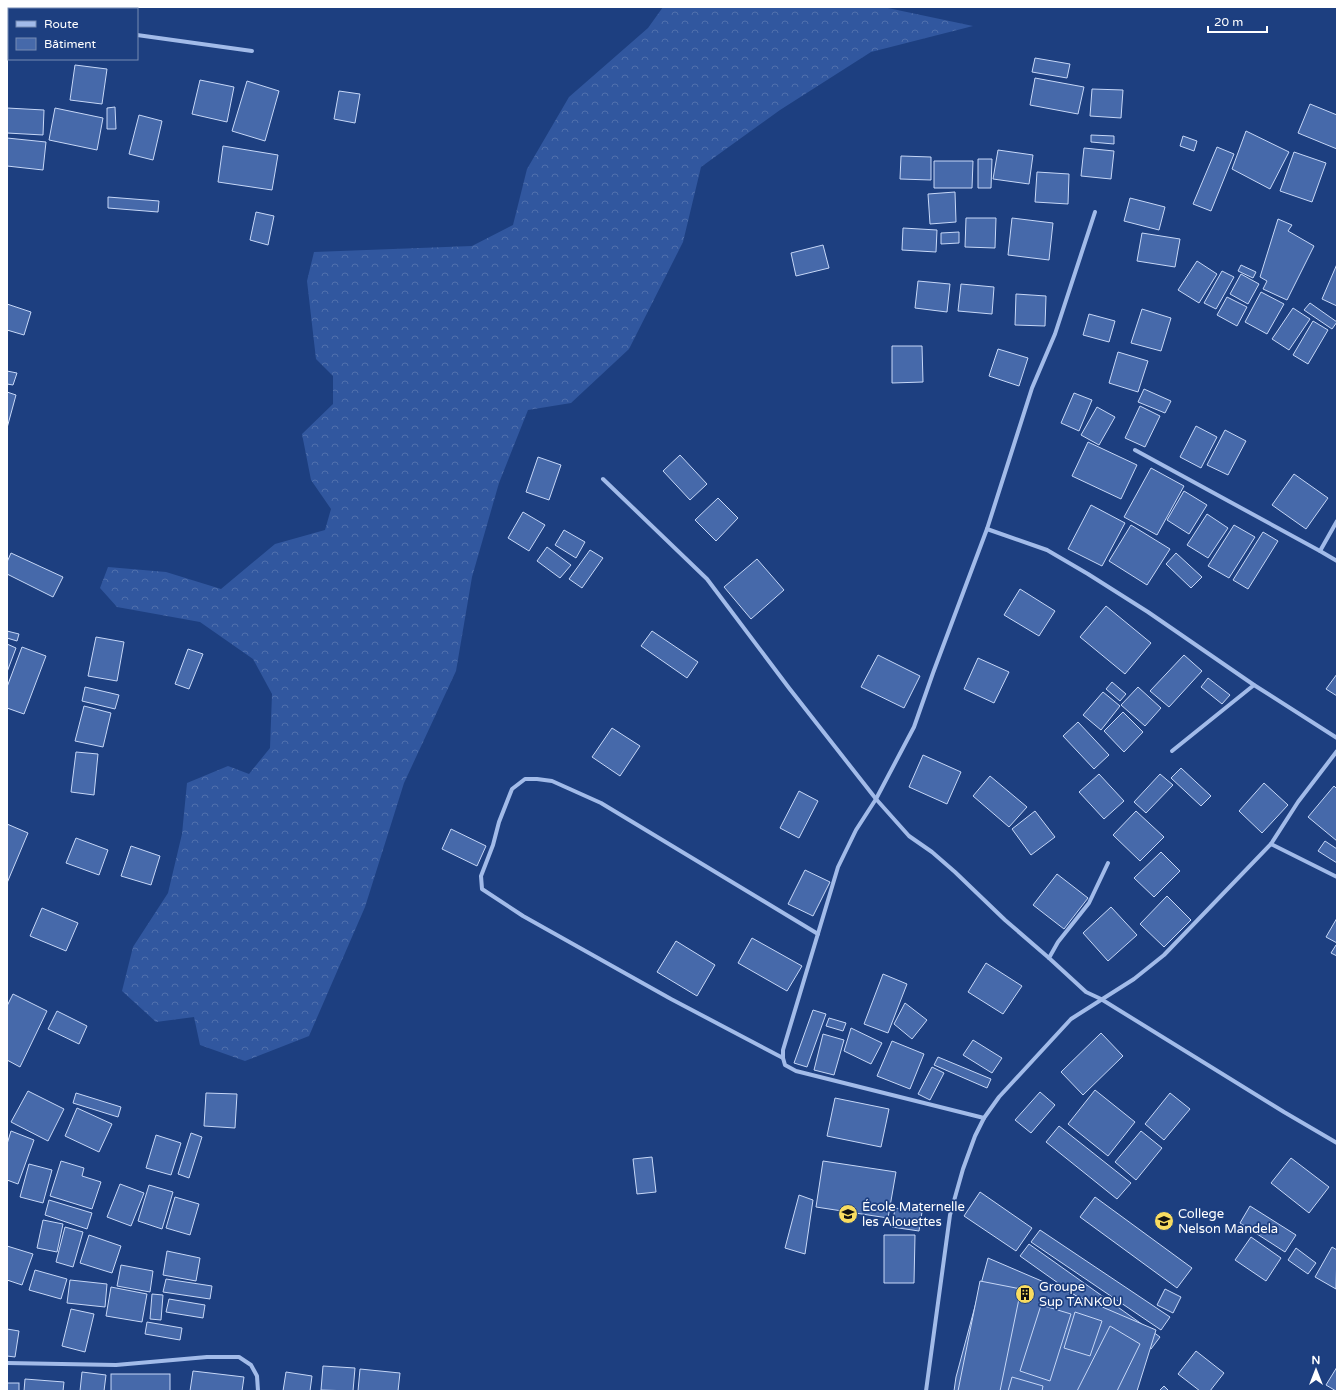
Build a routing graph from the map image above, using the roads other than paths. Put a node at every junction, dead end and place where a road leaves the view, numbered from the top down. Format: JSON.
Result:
{"nodes":[{"id":1,"x":138,"y":35,"type":"edge"},
{"id":2,"x":252,"y":51,"type":"dead end"},
{"id":3,"x":1095,"y":212,"type":"dead end"},
{"id":4,"x":1135,"y":450,"type":"dead end"},
{"id":5,"x":603,"y":479,"type":"dead end"},
{"id":6,"x":1337,"y":521,"type":"edge"},
{"id":7,"x":987,"y":529,"type":"junction"},
{"id":8,"x":1320,"y":550,"type":"junction"},
{"id":9,"x":1337,"y":561,"type":"edge"},
{"id":10,"x":1254,"y":685,"type":"junction"},
{"id":11,"x":1337,"y":738,"type":"edge"},
{"id":12,"x":1172,"y":751,"type":"dead end"},
{"id":13,"x":1337,"y":751,"type":"edge"},
{"id":14,"x":876,"y":799,"type":"junction"},
{"id":15,"x":1271,"y":844,"type":"junction"},
{"id":16,"x":1108,"y":863,"type":"dead end"},
{"id":17,"x":1337,"y":877,"type":"edge"},
{"id":18,"x":818,"y":934,"type":"junction"},
{"id":19,"x":1048,"y":958,"type":"junction"},
{"id":20,"x":1101,"y":999,"type":"junction"},
{"id":21,"x":783,"y":1058,"type":"junction"},
{"id":22,"x":984,"y":1118,"type":"junction"},
{"id":23,"x":1337,"y":1143,"type":"edge"},
{"id":24,"x":7,"y":1363,"type":"edge"},
{"id":25,"x":258,"y":1391,"type":"edge"},
{"id":26,"x":926,"y":1391,"type":"edge"}],
"edges":[{"from":1,"to":2,"type":"street"},
{"from":3,"to":7,"type":"street"},
{"from":4,"to":8,"type":"street"},
{"from":5,"to":14,"type":"street"},
{"from":6,"to":8,"type":"street"},
{"from":7,"to":10,"type":"street"},
{"from":7,"to":14,"type":"street"},
{"from":8,"to":9,"type":"street"},
{"from":10,"to":11,"type":"street"},
{"from":10,"to":12,"type":"street"},
{"from":13,"to":15,"type":"street"},
{"from":14,"to":18,"type":"street"},
{"from":14,"to":19,"type":"street"},
{"from":15,"to":17,"type":"street"},
{"from":15,"to":20,"type":"street"},
{"from":16,"to":19,"type":"street"},
{"from":18,"to":21,"type":"street"},
{"from":18,"to":21,"type":"street"},
{"from":19,"to":20,"type":"street"},
{"from":20,"to":22,"type":"street"},
{"from":20,"to":23,"type":"street"},
{"from":21,"to":22,"type":"street"},
{"from":22,"to":26,"type":"street"},
{"from":24,"to":25,"type":"street"}]}
